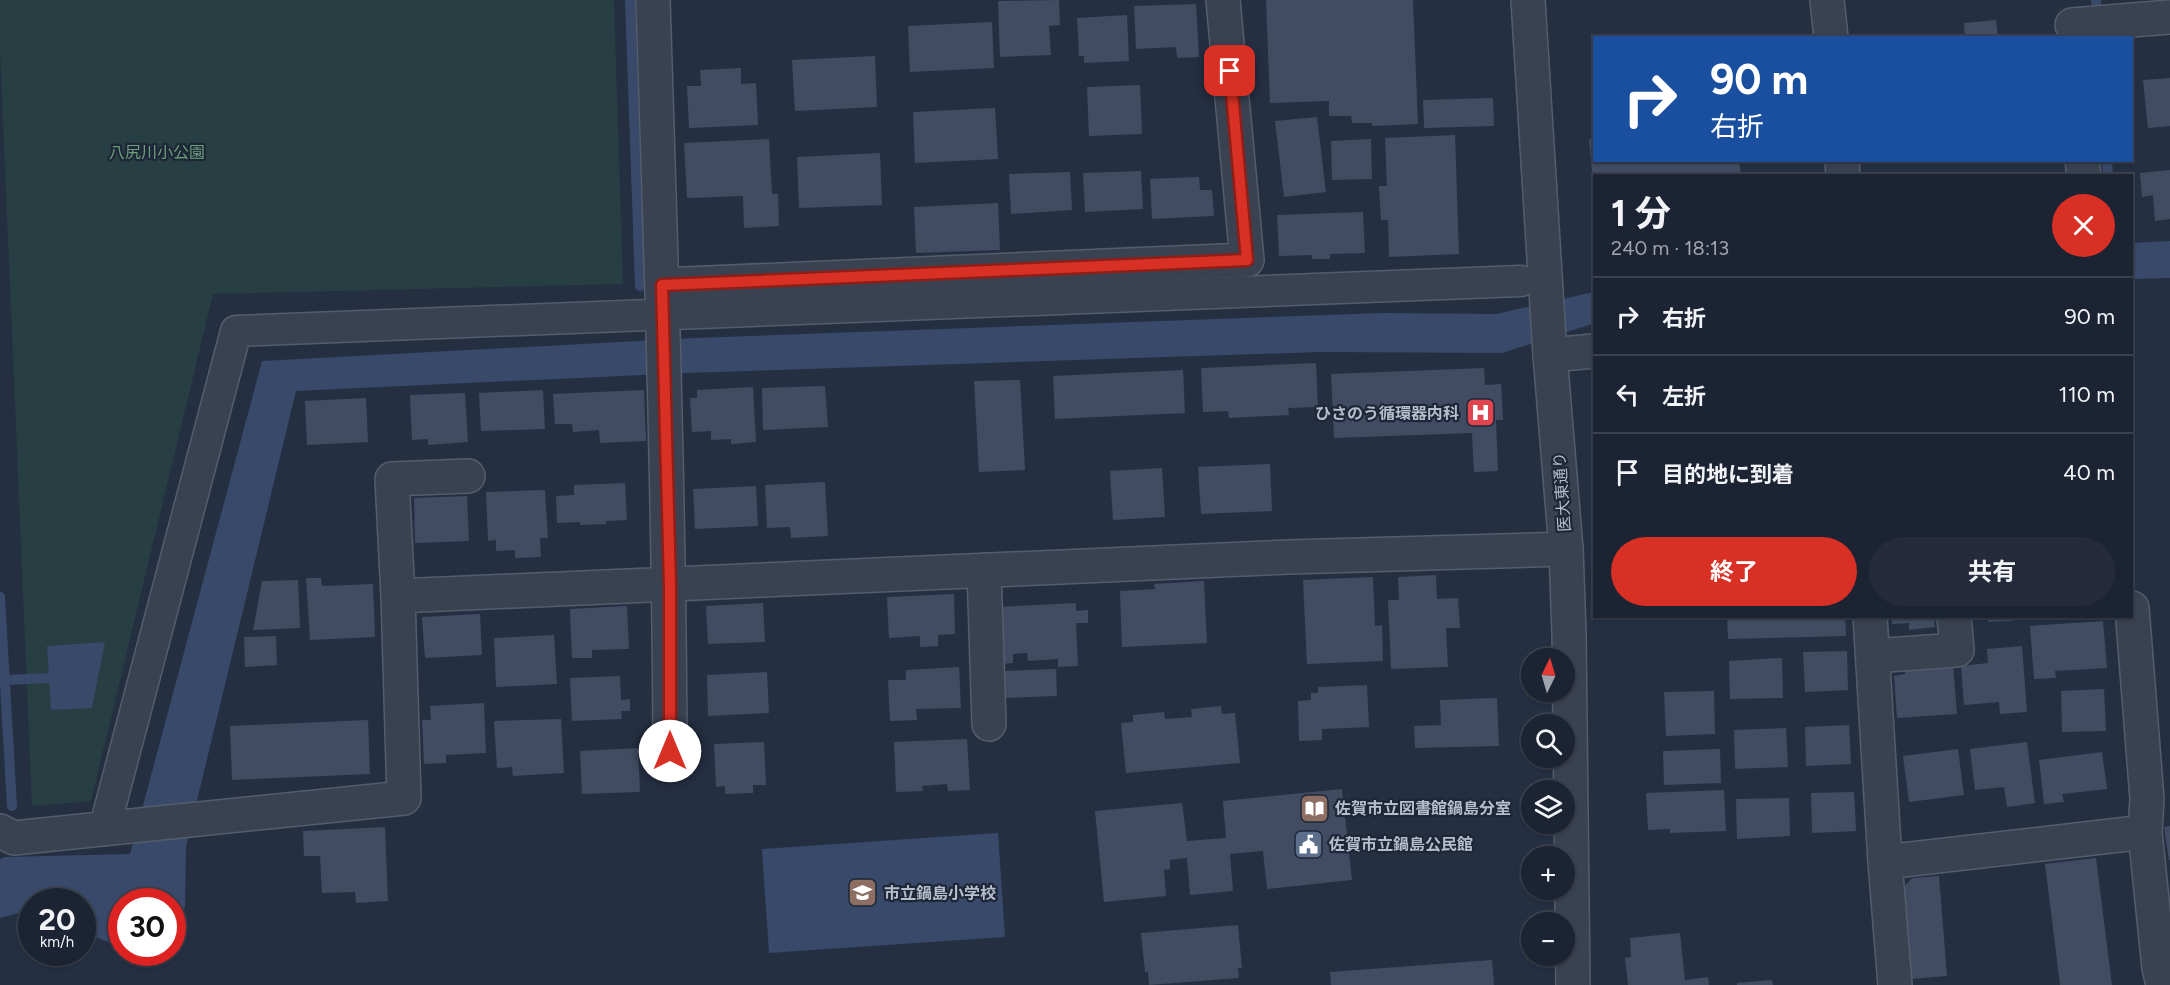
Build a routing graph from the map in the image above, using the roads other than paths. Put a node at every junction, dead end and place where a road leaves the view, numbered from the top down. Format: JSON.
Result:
{"nodes":[{"id":1,"x":653,"y":0,"type":"edge"},
{"id":2,"x":1223,"y":0,"type":"edge"},
{"id":3,"x":1527,"y":0,"type":"edge"},
{"id":4,"x":1827,"y":0,"type":"edge"},
{"id":5,"x":2170,"y":17,"type":"edge"},
{"id":6,"x":2081,"y":22,"type":"edge"},
{"id":7,"x":1831,"y":36,"type":"edge"},
{"id":8,"x":1534,"y":287,"type":"junction"},
{"id":9,"x":663,"y":310,"type":"junction"},
{"id":10,"x":1550,"y":351,"type":"junction"},
{"id":11,"x":1593,"y":351,"type":"edge"},
{"id":12,"x":468,"y":476,"type":"dead end"},
{"id":13,"x":1566,"y":549,"type":"junction"},
{"id":14,"x":984,"y":570,"type":"junction"},
{"id":15,"x":670,"y":585,"type":"junction"},
{"id":16,"x":398,"y":597,"type":"junction"},
{"id":17,"x":1870,"y":618,"type":"edge"},
{"id":18,"x":1954,"y":618,"type":"edge"},
{"id":19,"x":2133,"y":618,"type":"edge"},
{"id":20,"x":1873,"y":656,"type":"junction"},
{"id":21,"x":989,"y":724,"type":"dead end"},
{"id":22,"x":670,"y":751,"type":"dead end"},
{"id":23,"x":116,"y":829,"type":"junction"},
{"id":24,"x":2145,"y":832,"type":"junction"},
{"id":25,"x":5,"y":836,"type":"edge"},
{"id":26,"x":1886,"y":862,"type":"junction"},
{"id":27,"x":1573,"y":985,"type":"edge"},
{"id":28,"x":1895,"y":985,"type":"edge"},
{"id":29,"x":2163,"y":985,"type":"edge"}],
"edges":[{"from":1,"to":9,"type":"street"},
{"from":2,"to":9,"type":"street"},
{"from":3,"to":8,"type":"street","name":"医大東通り"},
{"from":4,"to":7,"type":"street"},
{"from":5,"to":6,"type":"street"},
{"from":8,"to":9,"type":"street"},
{"from":8,"to":10,"type":"street","name":"医大東通り"},
{"from":9,"to":15,"type":"street"},
{"from":9,"to":23,"type":"street"},
{"from":10,"to":11,"type":"street"},
{"from":10,"to":13,"type":"street","name":"医大東通り"},
{"from":12,"to":16,"type":"street"},
{"from":13,"to":14,"type":"street"},
{"from":13,"to":27,"type":"street","name":"医大東通り"},
{"from":14,"to":15,"type":"street"},
{"from":14,"to":21,"type":"street"},
{"from":15,"to":16,"type":"street"},
{"from":15,"to":22,"type":"street"},
{"from":16,"to":23,"type":"street"},
{"from":17,"to":20,"type":"street"},
{"from":18,"to":20,"type":"street"},
{"from":19,"to":24,"type":"street"},
{"from":20,"to":26,"type":"street"},
{"from":23,"to":25,"type":"street"},
{"from":24,"to":26,"type":"street"},
{"from":24,"to":29,"type":"street"},
{"from":26,"to":28,"type":"street"}]}
